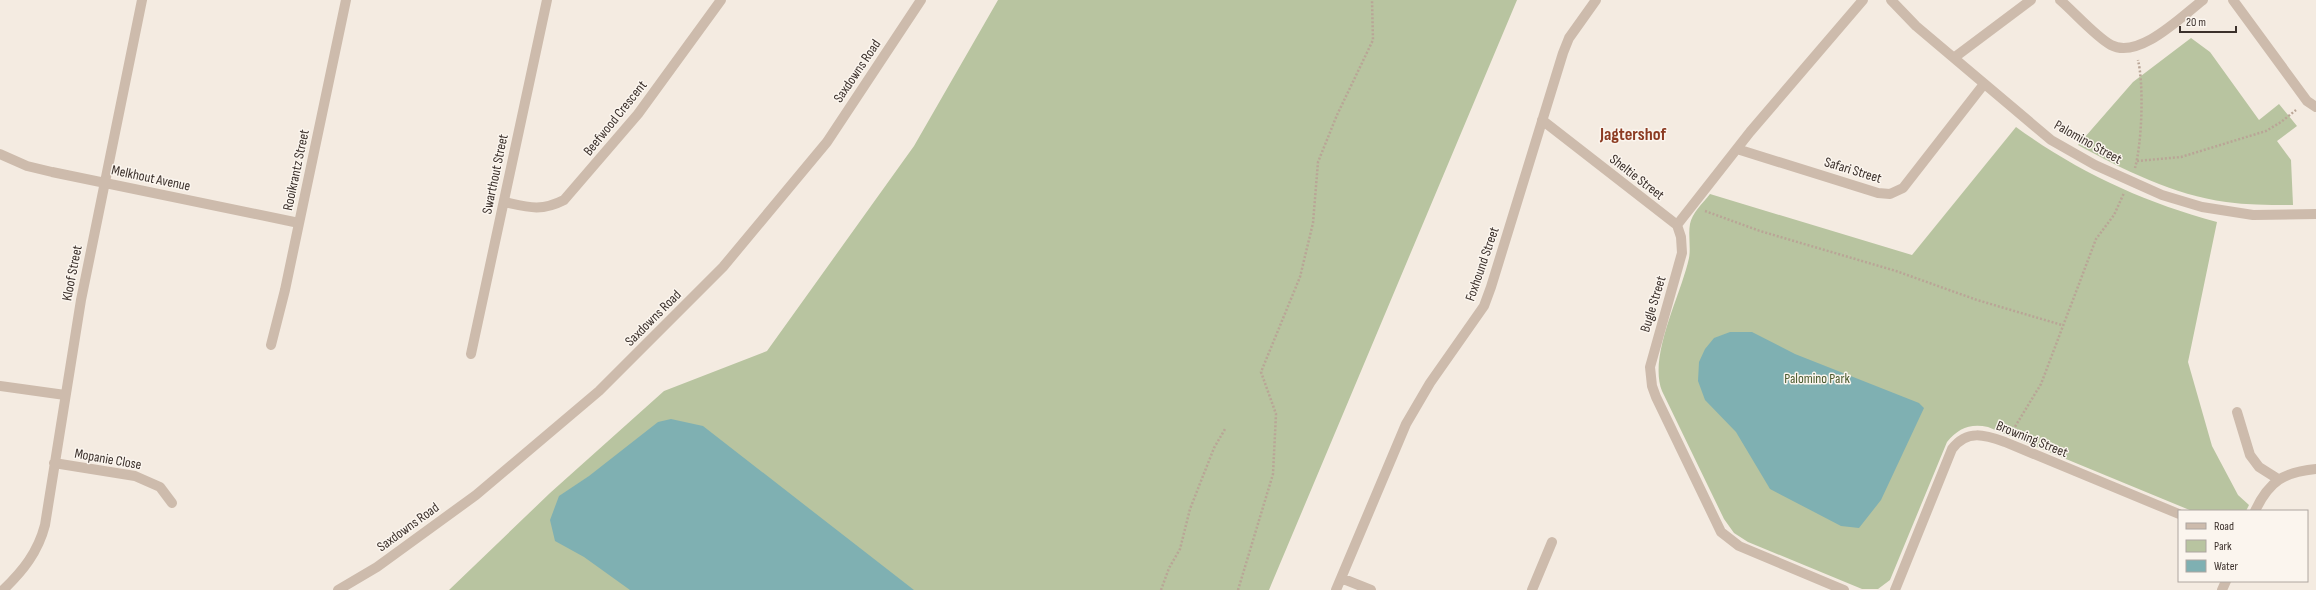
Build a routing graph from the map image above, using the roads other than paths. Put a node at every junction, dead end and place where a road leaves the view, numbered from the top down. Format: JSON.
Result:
{"nodes":[{"id":1,"x":142,"y":0,"type":"edge"},
{"id":2,"x":346,"y":0,"type":"edge"},
{"id":3,"x":547,"y":0,"type":"edge"},
{"id":4,"x":721,"y":0,"type":"edge"},
{"id":5,"x":921,"y":0,"type":"edge"},
{"id":6,"x":1596,"y":0,"type":"edge"},
{"id":7,"x":1863,"y":0,"type":"edge"},
{"id":8,"x":1891,"y":0,"type":"edge"},
{"id":9,"x":2031,"y":0,"type":"edge"},
{"id":10,"x":2060,"y":0,"type":"edge"},
{"id":11,"x":2203,"y":0,"type":"edge"},
{"id":12,"x":2233,"y":0,"type":"edge"},
{"id":13,"x":1955,"y":57,"type":"junction"},
{"id":14,"x":1984,"y":84,"type":"junction"},
{"id":15,"x":2316,"y":107,"type":"edge"},
{"id":16,"x":1542,"y":120,"type":"junction"},
{"id":17,"x":1737,"y":149,"type":"junction"},
{"id":18,"x":0,"y":154,"type":"edge"},
{"id":19,"x":104,"y":183,"type":"junction"},
{"id":20,"x":504,"y":202,"type":"junction"},
{"id":21,"x":2316,"y":214,"type":"edge"},
{"id":22,"x":299,"y":223,"type":"junction"},
{"id":23,"x":1677,"y":225,"type":"junction"},
{"id":24,"x":271,"y":344,"type":"dead end"},
{"id":25,"x":471,"y":354,"type":"dead end"},
{"id":26,"x":0,"y":386,"type":"edge"},
{"id":27,"x":65,"y":395,"type":"junction"},
{"id":28,"x":2237,"y":412,"type":"dead end"},
{"id":29,"x":54,"y":463,"type":"junction"},
{"id":30,"x":2316,"y":469,"type":"edge"},
{"id":31,"x":2278,"y":479,"type":"junction"},
{"id":32,"x":172,"y":503,"type":"dead end"},
{"id":33,"x":2256,"y":510,"type":"edge"},
{"id":34,"x":2178,"y":514,"type":"edge"},
{"id":35,"x":1552,"y":542,"type":"dead end"},
{"id":36,"x":1341,"y":578,"type":"junction"},
{"id":37,"x":3,"y":590,"type":"edge"},
{"id":38,"x":338,"y":590,"type":"edge"},
{"id":39,"x":1336,"y":590,"type":"edge"},
{"id":40,"x":1371,"y":590,"type":"edge"},
{"id":41,"x":1532,"y":590,"type":"edge"},
{"id":42,"x":1844,"y":590,"type":"edge"},
{"id":43,"x":1895,"y":590,"type":"edge"}],
"edges":[{"from":1,"to":19,"type":"street","name":"Kloof Street"},
{"from":2,"to":22,"type":"street","name":"Rooikrantz Street"},
{"from":3,"to":20,"type":"street","name":"Swarthout Street"},
{"from":4,"to":20,"type":"street","name":"Beefwood Crescent"},
{"from":5,"to":38,"type":"street","name":"Saxdowns Road"},
{"from":6,"to":16,"type":"street","name":"Foxhound Street"},
{"from":7,"to":17,"type":"street"},
{"from":8,"to":13,"type":"street","name":"Palomino Street"},
{"from":9,"to":13,"type":"street"},
{"from":10,"to":11,"type":"street"},
{"from":12,"to":15,"type":"street"},
{"from":13,"to":14,"type":"street","name":"Palomino Street"},
{"from":14,"to":17,"type":"street","name":"Safari Street"},
{"from":14,"to":21,"type":"street","name":"Palomino Street"},
{"from":16,"to":23,"type":"street","name":"Sheltie Street"},
{"from":16,"to":36,"type":"street","name":"Foxhound Street"},
{"from":17,"to":23,"type":"street"},
{"from":18,"to":19,"type":"street","name":"Melkhout Avenue"},
{"from":19,"to":22,"type":"street","name":"Melkhout Avenue"},
{"from":19,"to":27,"type":"street","name":"Kloof Street"},
{"from":20,"to":25,"type":"street","name":"Swarthout Street"},
{"from":22,"to":24,"type":"street","name":"Rooikrantz Street"},
{"from":23,"to":42,"type":"street","name":"Bugle Street"},
{"from":26,"to":27,"type":"street"},
{"from":27,"to":29,"type":"street","name":"Kloof Street"},
{"from":28,"to":31,"type":"street"},
{"from":29,"to":32,"type":"street","name":"Mopanie Close"},
{"from":29,"to":37,"type":"street","name":"Kloof Street"},
{"from":30,"to":31,"type":"street"},
{"from":31,"to":33,"type":"street"},
{"from":34,"to":43,"type":"street","name":"Browning Street"},
{"from":35,"to":41,"type":"street"},
{"from":36,"to":39,"type":"street","name":"Foxhound Street"},
{"from":36,"to":40,"type":"street"}]}
